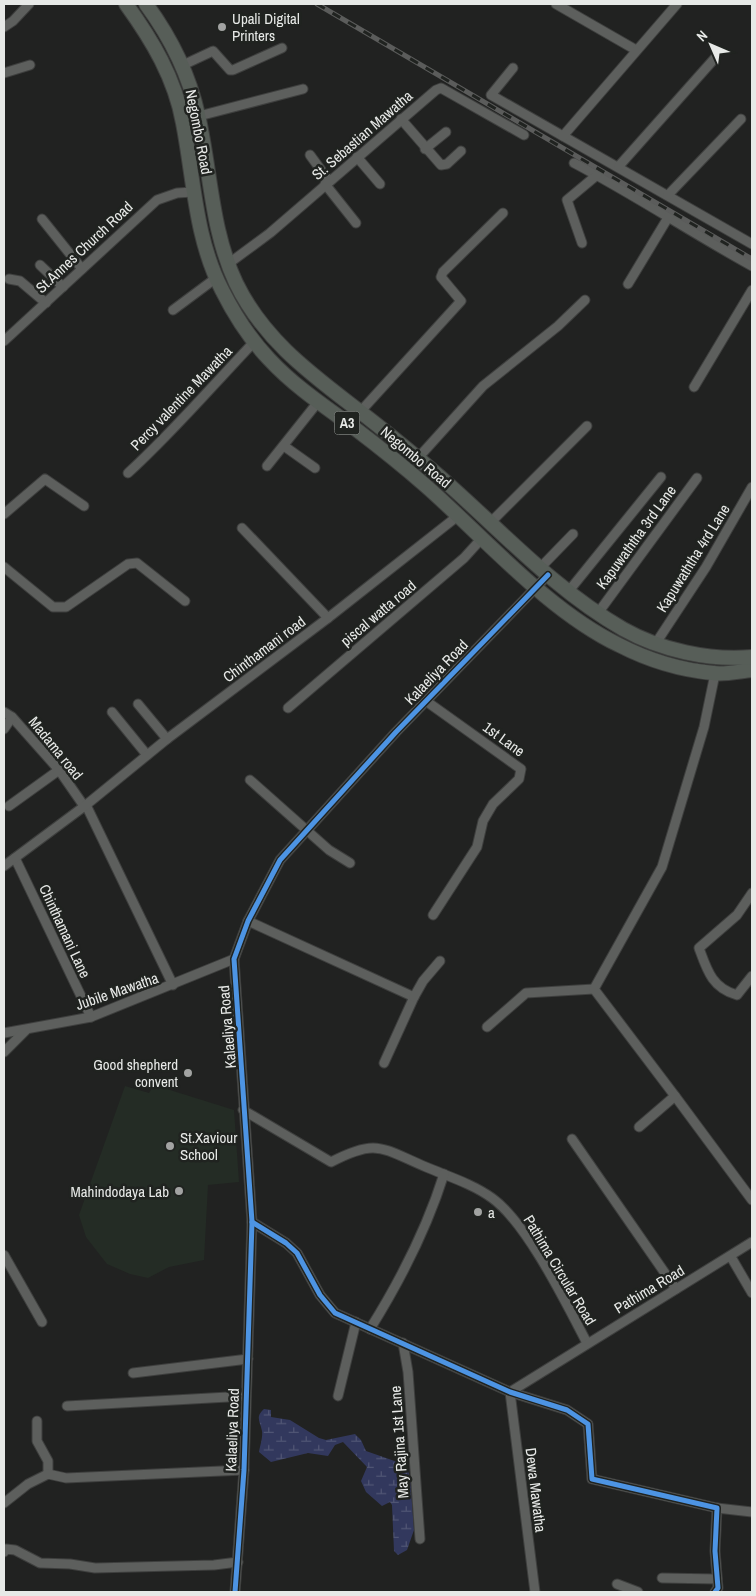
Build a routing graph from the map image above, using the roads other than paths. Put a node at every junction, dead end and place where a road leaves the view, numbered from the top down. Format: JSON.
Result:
{"nodes":[{"id":1,"x":29,"y":4,"type":"edge"},
{"id":2,"x":126,"y":4,"type":"edge"},
{"id":3,"x":146,"y":4,"type":"edge"},
{"id":4,"x":556,"y":4,"type":"edge"},
{"id":5,"x":677,"y":4,"type":"edge"},
{"id":6,"x":4,"y":27,"type":"edge"},
{"id":7,"x":282,"y":48,"type":"dead end"},
{"id":8,"x":636,"y":50,"type":"junction"},
{"id":9,"x":715,"y":58,"type":"dead end"},
{"id":10,"x":30,"y":65,"type":"dead end"},
{"id":11,"x":183,"y":65,"type":"junction"},
{"id":12,"x":514,"y":68,"type":"dead end"},
{"id":13,"x":4,"y":73,"type":"edge"},
{"id":14,"x":303,"y":89,"type":"dead end"},
{"id":15,"x":199,"y":116,"type":"junction"},
{"id":16,"x":401,"y":119,"type":"junction"},
{"id":17,"x":741,"y":119,"type":"dead end"},
{"id":18,"x":446,"y":132,"type":"dead end"},
{"id":19,"x":524,"y":135,"type":"dead end"},
{"id":20,"x":564,"y":136,"type":"junction"},
{"id":21,"x":425,"y":149,"type":"junction"},
{"id":22,"x":461,"y":152,"type":"dead end"},
{"id":23,"x":310,"y":155,"type":"dead end"},
{"id":24,"x":357,"y":157,"type":"junction"},
{"id":25,"x":574,"y":163,"type":"dead end"},
{"id":26,"x":619,"y":166,"type":"junction"},
{"id":27,"x":597,"y":175,"type":"junction"},
{"id":28,"x":327,"y":183,"type":"junction"},
{"id":29,"x":380,"y":184,"type":"dead end"},
{"id":30,"x":193,"y":192,"type":"junction"},
{"id":31,"x":668,"y":195,"type":"junction"},
{"id":32,"x":503,"y":213,"type":"dead end"},
{"id":33,"x":669,"y":216,"type":"junction"},
{"id":34,"x":42,"y":219,"type":"dead end"},
{"id":35,"x":356,"y":223,"type":"dead end"},
{"id":36,"x":582,"y":243,"type":"dead end"},
{"id":37,"x":752,"y":244,"type":"edge"},
{"id":38,"x":228,"y":264,"type":"junction"},
{"id":39,"x":40,"y":265,"type":"dead end"},
{"id":40,"x":752,"y":266,"type":"edge"},
{"id":41,"x":82,"y":269,"type":"junction"},
{"id":42,"x":216,"y":278,"type":"junction"},
{"id":43,"x":9,"y":279,"type":"dead end"},
{"id":44,"x":628,"y":284,"type":"dead end"},
{"id":45,"x":63,"y":287,"type":"junction"},
{"id":46,"x":752,"y":290,"type":"edge"},
{"id":47,"x":584,"y":300,"type":"dead end"},
{"id":48,"x":46,"y":302,"type":"junction"},
{"id":49,"x":173,"y":310,"type":"dead end"},
{"id":50,"x":4,"y":341,"type":"edge"},
{"id":51,"x":254,"y":342,"type":"junction"},
{"id":52,"x":694,"y":387,"type":"dead end"},
{"id":53,"x":318,"y":402,"type":"junction"},
{"id":54,"x":360,"y":412,"type":"junction"},
{"id":55,"x":586,"y":426,"type":"dead end"},
{"id":56,"x":284,"y":446,"type":"junction"},
{"id":57,"x":418,"y":458,"type":"junction"},
{"id":58,"x":267,"y":466,"type":"dead end"},
{"id":59,"x":315,"y":468,"type":"dead end"},
{"id":60,"x":128,"y":473,"type":"dead end"},
{"id":61,"x":661,"y":477,"type":"dead end"},
{"id":62,"x":697,"y":478,"type":"dead end"},
{"id":63,"x":752,"y":486,"type":"edge"},
{"id":64,"x":84,"y":506,"type":"dead end"},
{"id":65,"x":4,"y":514,"type":"edge"},
{"id":66,"x":459,"y":515,"type":"junction"},
{"id":67,"x":491,"y":522,"type":"junction"},
{"id":68,"x":242,"y":528,"type":"dead end"},
{"id":69,"x":573,"y":534,"type":"dead end"},
{"id":70,"x":483,"y":537,"type":"junction"},
{"id":71,"x":4,"y":567,"type":"edge"},
{"id":72,"x":544,"y":571,"type":"junction"},
{"id":73,"x":536,"y":587,"type":"junction"},
{"id":74,"x":568,"y":592,"type":"junction"},
{"id":75,"x":185,"y":601,"type":"dead end"},
{"id":76,"x":598,"y":613,"type":"junction"},
{"id":77,"x":328,"y":618,"type":"junction"},
{"id":78,"x":656,"y":643,"type":"junction"},
{"id":79,"x":752,"y":657,"type":"edge"},
{"id":80,"x":752,"y":670,"type":"edge"},
{"id":81,"x":715,"y":674,"type":"junction"},
{"id":82,"x":426,"y":701,"type":"junction"},
{"id":83,"x":138,"y":704,"type":"dead end"},
{"id":84,"x":288,"y":708,"type":"dead end"},
{"id":85,"x":4,"y":712,"type":"edge"},
{"id":86,"x":112,"y":712,"type":"dead end"},
{"id":87,"x":12,"y":717,"type":"junction"},
{"id":88,"x":4,"y":729,"type":"edge"},
{"id":89,"x":167,"y":739,"type":"junction"},
{"id":90,"x":147,"y":755,"type":"junction"},
{"id":91,"x":59,"y":770,"type":"junction"},
{"id":92,"x":250,"y":780,"type":"dead end"},
{"id":93,"x":85,"y":805,"type":"junction"},
{"id":94,"x":9,"y":806,"type":"dead end"},
{"id":95,"x":307,"y":830,"type":"junction"},
{"id":96,"x":15,"y":858,"type":"junction"},
{"id":97,"x":350,"y":863,"type":"dead end"},
{"id":98,"x":4,"y":866,"type":"edge"},
{"id":99,"x":752,"y":893,"type":"edge"},
{"id":100,"x":433,"y":915,"type":"dead end"},
{"id":101,"x":248,"y":921,"type":"junction"},
{"id":102,"x":234,"y":959,"type":"junction"},
{"id":103,"x":440,"y":961,"type":"dead end"},
{"id":104,"x":752,"y":976,"type":"edge"},
{"id":105,"x":173,"y":985,"type":"junction"},
{"id":106,"x":594,"y":989,"type":"junction"},
{"id":107,"x":414,"y":997,"type":"junction"},
{"id":108,"x":91,"y":1017,"type":"junction"},
{"id":109,"x":487,"y":1027,"type":"dead end"},
{"id":110,"x":26,"y":1030,"type":"junction"},
{"id":111,"x":4,"y":1033,"type":"edge"},
{"id":112,"x":4,"y":1052,"type":"edge"},
{"id":113,"x":384,"y":1063,"type":"dead end"},
{"id":114,"x":675,"y":1096,"type":"junction"},
{"id":115,"x":243,"y":1110,"type":"junction"},
{"id":116,"x":638,"y":1127,"type":"dead end"},
{"id":117,"x":572,"y":1139,"type":"dead end"},
{"id":118,"x":444,"y":1174,"type":"junction"},
{"id":119,"x":752,"y":1200,"type":"edge"},
{"id":120,"x":252,"y":1222,"type":"junction"},
{"id":121,"x":752,"y":1242,"type":"edge"},
{"id":122,"x":4,"y":1255,"type":"edge"},
{"id":123,"x":731,"y":1257,"type":"junction"},
{"id":124,"x":676,"y":1289,"type":"junction"},
{"id":125,"x":752,"y":1293,"type":"edge"},
{"id":126,"x":42,"y":1322,"type":"dead end"},
{"id":127,"x":356,"y":1322,"type":"junction"},
{"id":128,"x":370,"y":1329,"type":"junction"},
{"id":129,"x":403,"y":1343,"type":"junction"},
{"id":130,"x":587,"y":1343,"type":"junction"},
{"id":131,"x":248,"y":1359,"type":"junction"},
{"id":132,"x":133,"y":1372,"type":"dead end"},
{"id":133,"x":510,"y":1392,"type":"junction"},
{"id":134,"x":246,"y":1396,"type":"junction"},
{"id":135,"x":338,"y":1396,"type":"dead end"},
{"id":136,"x":67,"y":1406,"type":"dead end"},
{"id":137,"x":37,"y":1421,"type":"dead end"},
{"id":138,"x":244,"y":1470,"type":"junction"},
{"id":139,"x":48,"y":1474,"type":"junction"},
{"id":140,"x":4,"y":1503,"type":"edge"},
{"id":141,"x":717,"y":1508,"type":"junction"},
{"id":142,"x":752,"y":1512,"type":"edge"},
{"id":143,"x":420,"y":1539,"type":"dead end"},
{"id":144,"x":4,"y":1552,"type":"edge"},
{"id":145,"x":238,"y":1562,"type":"junction"},
{"id":146,"x":662,"y":1578,"type":"dead end"},
{"id":147,"x":717,"y":1579,"type":"junction"},
{"id":148,"x":617,"y":1584,"type":"dead end"},
{"id":149,"x":235,"y":1592,"type":"edge"},
{"id":150,"x":535,"y":1592,"type":"edge"},
{"id":151,"x":638,"y":1592,"type":"edge"},
{"id":152,"x":715,"y":1592,"type":"edge"}],
"edges":[{"from":1,"to":6,"type":"street"},
{"from":2,"to":30,"type":"highway","name":"Negombo Road","number":"A3"},
{"from":3,"to":11,"type":"highway","name":"Negombo Road","number":"A3"},
{"from":4,"to":8,"type":"street"},
{"from":5,"to":8,"type":"street"},
{"from":7,"to":11,"type":"street"},
{"from":8,"to":20,"type":"street"},
{"from":9,"to":26,"type":"street"},
{"from":10,"to":13,"type":"street"},
{"from":11,"to":15,"type":"highway","name":"Negombo Road","number":"A3"},
{"from":12,"to":20,"type":"street"},
{"from":14,"to":15,"type":"street"},
{"from":15,"to":38,"type":"highway","name":"Negombo Road","number":"A3"},
{"from":16,"to":19,"type":"street","name":"St. Sebastian Mawatha"},
{"from":16,"to":21,"type":"street"},
{"from":16,"to":24,"type":"street","name":"St. Sebastian Mawatha"},
{"from":17,"to":31,"type":"street"},
{"from":18,"to":21,"type":"street"},
{"from":20,"to":26,"type":"street"},
{"from":21,"to":22,"type":"street"},
{"from":23,"to":28,"type":"street"},
{"from":24,"to":28,"type":"street","name":"St. Sebastian Mawatha"},
{"from":24,"to":29,"type":"street"},
{"from":25,"to":27,"type":"street"},
{"from":26,"to":31,"type":"street"},
{"from":27,"to":33,"type":"street"},
{"from":27,"to":36,"type":"street"},
{"from":28,"to":35,"type":"street"},
{"from":28,"to":38,"type":"street","name":"St. Sebastian Mawatha"},
{"from":30,"to":41,"type":"street","name":"St.Annes Church Road"},
{"from":30,"to":42,"type":"highway","name":"Negombo Road","number":"A3"},
{"from":31,"to":37,"type":"street"},
{"from":32,"to":54,"type":"street"},
{"from":33,"to":40,"type":"street"},
{"from":33,"to":44,"type":"street"},
{"from":34,"to":41,"type":"street"},
{"from":38,"to":54,"type":"highway","name":"Negombo Road","number":"A3"},
{"from":39,"to":45,"type":"street"},
{"from":41,"to":45,"type":"street","name":"St.Annes Church Road"},
{"from":42,"to":49,"type":"street"},
{"from":42,"to":51,"type":"highway","name":"Negombo Road","number":"A3"},
{"from":43,"to":48,"type":"street"},
{"from":45,"to":48,"type":"street","name":"St.Annes Church Road"},
{"from":46,"to":52,"type":"street"},
{"from":47,"to":57,"type":"street"},
{"from":48,"to":50,"type":"street","name":"St.Annes Church Road"},
{"from":51,"to":53,"type":"highway","name":"Negombo Road","number":"A3"},
{"from":51,"to":60,"type":"street","name":"Percy valentine Mawatha"},
{"from":53,"to":56,"type":"street"},
{"from":53,"to":66,"type":"highway","name":"Negombo Road","number":"A3"},
{"from":54,"to":57,"type":"highway","name":"Negombo Road","number":"A3"},
{"from":55,"to":67,"type":"street"},
{"from":56,"to":58,"type":"street"},
{"from":56,"to":59,"type":"street"},
{"from":57,"to":67,"type":"highway","name":"Negombo Road","number":"A3"},
{"from":61,"to":74,"type":"street"},
{"from":62,"to":76,"type":"street","name":"Kapuwaththa 3rd Lane"},
{"from":63,"to":78,"type":"street","name":"Kapuwaththa 4rd Lane"},
{"from":64,"to":65,"type":"street"},
{"from":66,"to":70,"type":"highway","name":"Negombo Road","number":"A3"},
{"from":66,"to":77,"type":"street","name":"Chinthamani road"},
{"from":67,"to":72,"type":"highway","name":"Negombo Road","number":"A3"},
{"from":68,"to":77,"type":"street"},
{"from":69,"to":72,"type":"street","name":"Kalaeliya Road"},
{"from":70,"to":73,"type":"highway","name":"Negombo Road","number":"A3"},
{"from":70,"to":84,"type":"street","name":"piscal watta road"},
{"from":71,"to":75,"type":"street"},
{"from":72,"to":73,"type":"street","name":"Kalaeliya Road"},
{"from":72,"to":74,"type":"highway","name":"Negombo Road","number":"A3"},
{"from":73,"to":81,"type":"highway","name":"Negombo Road","number":"A3"},
{"from":73,"to":82,"type":"street","name":"Kalaeliya Road"},
{"from":74,"to":76,"type":"highway","name":"Negombo Road","number":"A3"},
{"from":76,"to":78,"type":"highway","name":"Negombo Road","number":"A3"},
{"from":77,"to":89,"type":"street","name":"Chinthamani road"},
{"from":78,"to":79,"type":"highway","name":"Negombo Road","number":"A3"},
{"from":80,"to":81,"type":"highway","name":"Negombo Road","number":"A3"},
{"from":81,"to":106,"type":"street"},
{"from":82,"to":95,"type":"street","name":"Kalaeliya Road"},
{"from":82,"to":100,"type":"street","name":"1st Lane"},
{"from":83,"to":89,"type":"street"},
{"from":85,"to":87,"type":"street","name":"Madama road"},
{"from":86,"to":90,"type":"street"},
{"from":87,"to":88,"type":"street"},
{"from":87,"to":91,"type":"street","name":"Madama road"},
{"from":89,"to":90,"type":"street","name":"Chinthamani road"},
{"from":90,"to":93,"type":"street","name":"Chinthamani road"},
{"from":91,"to":93,"type":"street","name":"Madama road"},
{"from":91,"to":94,"type":"street"},
{"from":92,"to":95,"type":"street"},
{"from":93,"to":96,"type":"street","name":"Chinthamani road"},
{"from":93,"to":105,"type":"street","name":"Madama road"},
{"from":95,"to":97,"type":"street"},
{"from":95,"to":101,"type":"street","name":"Kalaeliya Road"},
{"from":96,"to":98,"type":"street","name":"Chinthamani road"},
{"from":96,"to":108,"type":"street","name":"Chinthamani Lane"},
{"from":99,"to":104,"type":"street"},
{"from":101,"to":102,"type":"street","name":"Kalaeliya Road"},
{"from":101,"to":107,"type":"street"},
{"from":102,"to":105,"type":"street","name":"Jubile Mawatha"},
{"from":102,"to":115,"type":"street","name":"Kalaeliya Road"},
{"from":103,"to":107,"type":"street"},
{"from":105,"to":108,"type":"street","name":"Jubile Mawatha"},
{"from":106,"to":109,"type":"street"},
{"from":106,"to":114,"type":"street"},
{"from":107,"to":113,"type":"street"},
{"from":108,"to":110,"type":"street","name":"Jubile Mawatha"},
{"from":110,"to":111,"type":"street","name":"Jubile Mawatha"},
{"from":110,"to":112,"type":"street"},
{"from":114,"to":116,"type":"street"},
{"from":114,"to":119,"type":"street"},
{"from":115,"to":118,"type":"street","name":"Pathima Circular Road"},
{"from":115,"to":120,"type":"street","name":"Kalaeliya Road"},
{"from":117,"to":124,"type":"street"},
{"from":118,"to":128,"type":"street"},
{"from":118,"to":130,"type":"street","name":"Pathima Circular Road"},
{"from":120,"to":127,"type":"street"},
{"from":120,"to":131,"type":"street","name":"Kalaeliya Road"},
{"from":121,"to":123,"type":"street","name":"Pathima Road"},
{"from":122,"to":126,"type":"street"},
{"from":123,"to":124,"type":"street","name":"Pathima Road"},
{"from":123,"to":125,"type":"street"},
{"from":124,"to":130,"type":"street","name":"Pathima Road"},
{"from":127,"to":128,"type":"street"},
{"from":127,"to":135,"type":"street"},
{"from":128,"to":129,"type":"street"},
{"from":129,"to":133,"type":"street"},
{"from":129,"to":143,"type":"street","name":"May Rajina 1st Lane"},
{"from":130,"to":133,"type":"street","name":"Pathima Road"},
{"from":131,"to":132,"type":"street"},
{"from":131,"to":134,"type":"street","name":"Kalaeliya Road"},
{"from":133,"to":141,"type":"street"},
{"from":133,"to":150,"type":"street","name":"Dewa Mawatha"},
{"from":134,"to":136,"type":"street"},
{"from":134,"to":138,"type":"street","name":"Kalaeliya Road"},
{"from":137,"to":139,"type":"street"},
{"from":138,"to":139,"type":"street"},
{"from":138,"to":145,"type":"street","name":"Kalaeliya Road"},
{"from":139,"to":140,"type":"street"},
{"from":141,"to":142,"type":"street"},
{"from":141,"to":147,"type":"street"},
{"from":144,"to":145,"type":"street"},
{"from":145,"to":149,"type":"street","name":"Kalaeliya Road"},
{"from":146,"to":147,"type":"street"},
{"from":147,"to":152,"type":"street"},
{"from":148,"to":151,"type":"street"}]}
